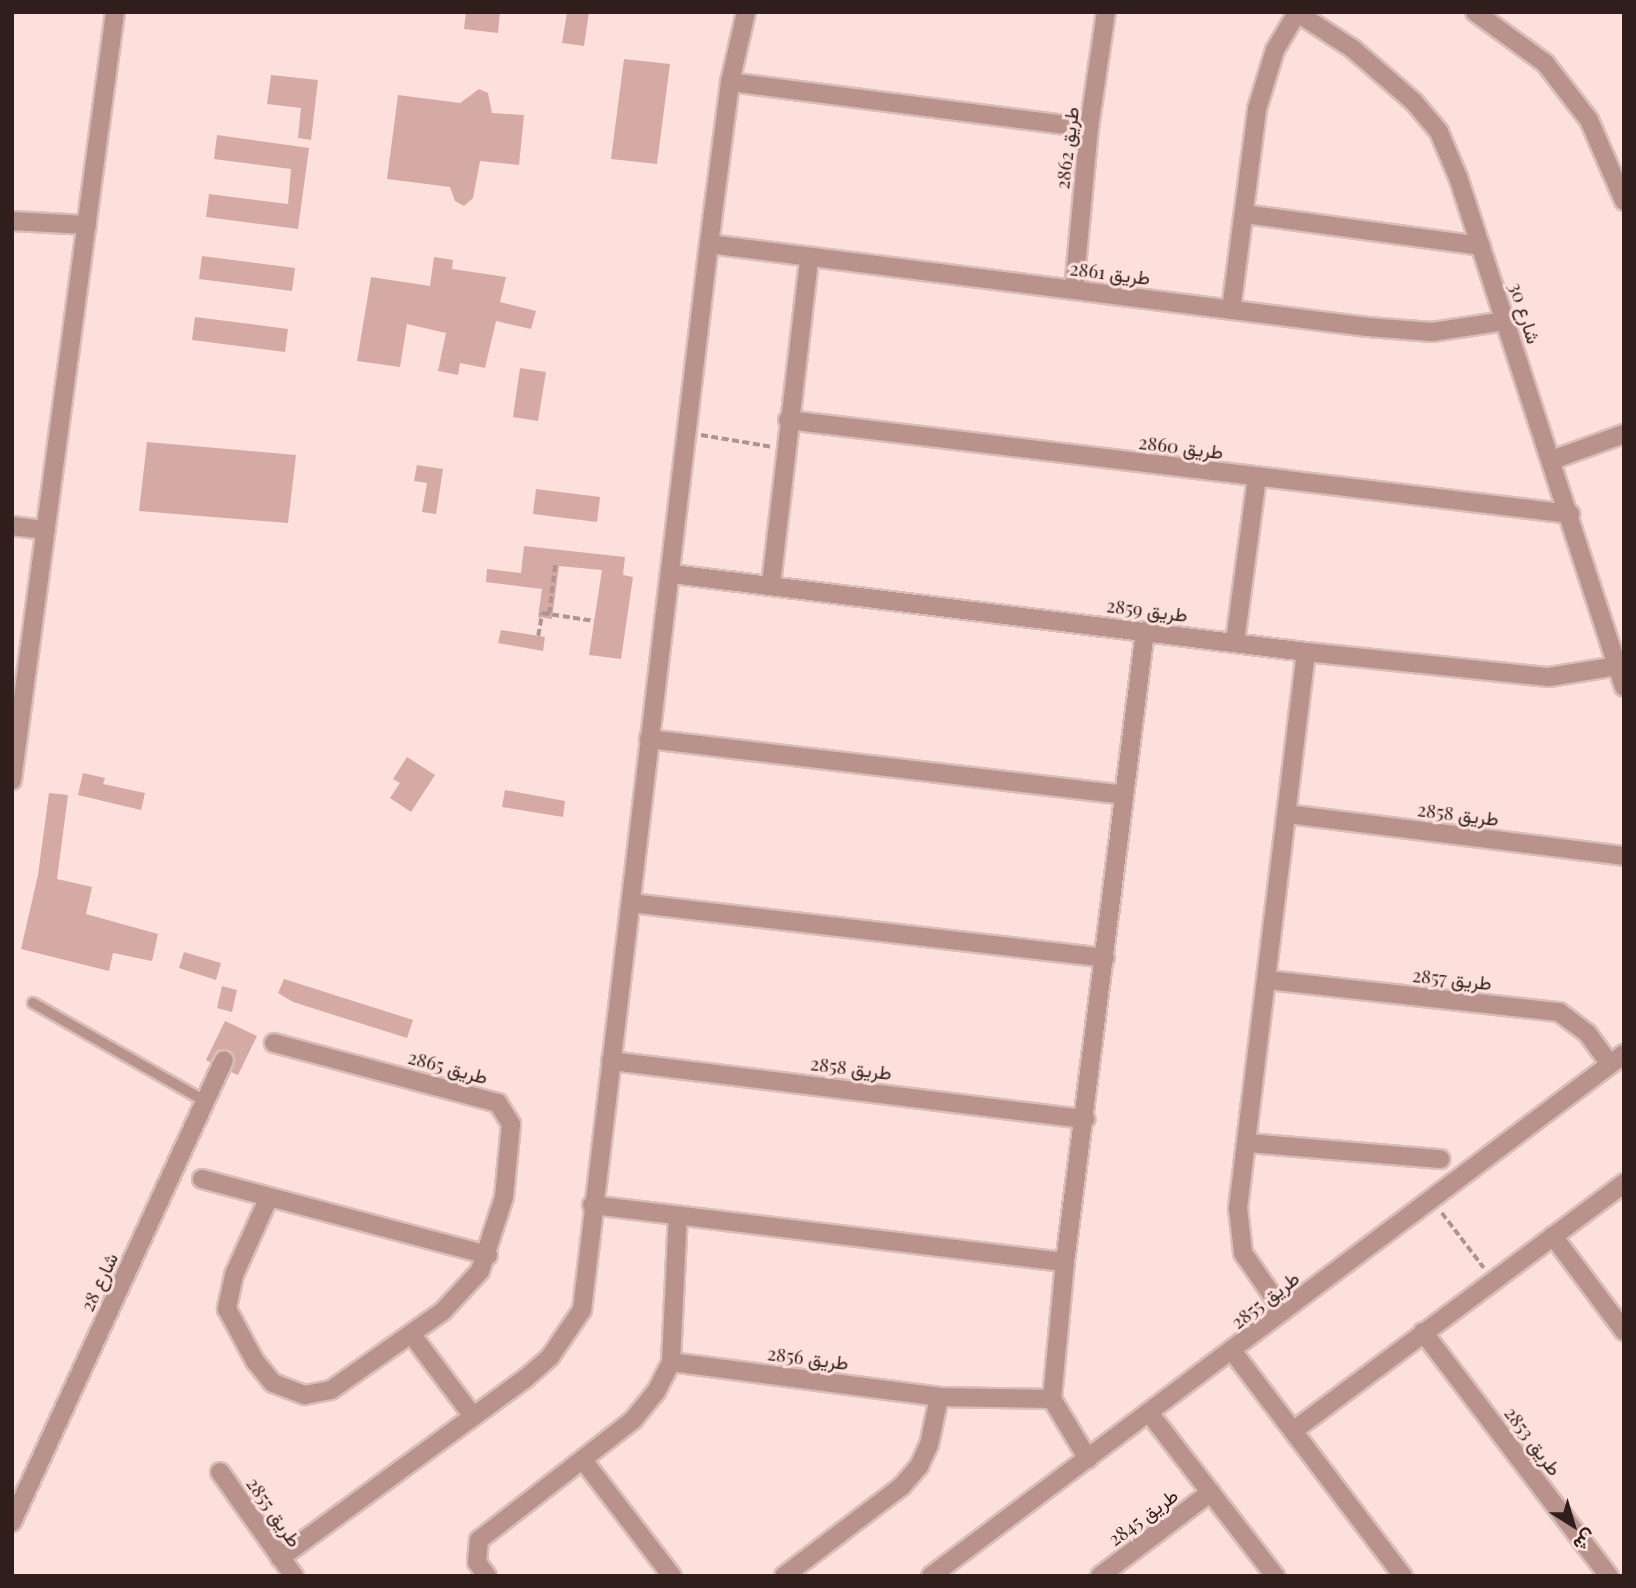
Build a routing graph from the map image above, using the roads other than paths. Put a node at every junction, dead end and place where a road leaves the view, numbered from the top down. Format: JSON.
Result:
{"nodes":[{"id":1,"x":115,"y":12,"type":"edge"},
{"id":2,"x":747,"y":12,"type":"edge"},
{"id":3,"x":1106,"y":12,"type":"edge"},
{"id":4,"x":1297,"y":12,"type":"edge"},
{"id":5,"x":1475,"y":12,"type":"edge"},
{"id":6,"x":730,"y":82,"type":"junction"},
{"id":7,"x":1089,"y":128,"type":"junction"},
{"id":8,"x":1624,"y":201,"type":"edge"},
{"id":9,"x":1245,"y":214,"type":"junction"},
{"id":10,"x":12,"y":221,"type":"edge"},
{"id":11,"x":87,"y":225,"type":"junction"},
{"id":12,"x":709,"y":244,"type":"junction"},
{"id":13,"x":1481,"y":246,"type":"junction"},
{"id":14,"x":809,"y":260,"type":"junction"},
{"id":15,"x":1074,"y":289,"type":"junction"},
{"id":16,"x":1231,"y":310,"type":"junction"},
{"id":17,"x":1506,"y":321,"type":"junction"},
{"id":18,"x":788,"y":420,"type":"junction"},
{"id":19,"x":1624,"y":434,"type":"edge"},
{"id":20,"x":1552,"y":460,"type":"junction"},
{"id":21,"x":1257,"y":477,"type":"junction"},
{"id":22,"x":1570,"y":514,"type":"junction"},
{"id":23,"x":12,"y":526,"type":"edge"},
{"id":24,"x":46,"y":530,"type":"junction"},
{"id":25,"x":672,"y":574,"type":"junction"},
{"id":26,"x":771,"y":584,"type":"junction"},
{"id":27,"x":1145,"y":631,"type":"junction"},
{"id":28,"x":1235,"y":642,"type":"junction"},
{"id":29,"x":1306,"y":652,"type":"junction"},
{"id":30,"x":1618,"y":666,"type":"junction"},
{"id":31,"x":1624,"y":687,"type":"edge"},
{"id":32,"x":649,"y":739,"type":"junction"},
{"id":33,"x":12,"y":779,"type":"edge"},
{"id":34,"x":1123,"y":795,"type":"junction"},
{"id":35,"x":1287,"y":814,"type":"junction"},
{"id":36,"x":1624,"y":856,"type":"edge"},
{"id":37,"x":631,"y":903,"type":"junction"},
{"id":38,"x":1105,"y":958,"type":"junction"},
{"id":39,"x":1268,"y":980,"type":"junction"},
{"id":40,"x":33,"y":1003,"type":"dead end"},
{"id":41,"x":274,"y":1042,"type":"dead end"},
{"id":42,"x":1617,"y":1059,"type":"edge"},
{"id":43,"x":224,"y":1060,"type":"dead end"},
{"id":44,"x":611,"y":1061,"type":"junction"},
{"id":45,"x":203,"y":1100,"type":"junction"},
{"id":46,"x":1086,"y":1119,"type":"junction"},
{"id":47,"x":1248,"y":1143,"type":"junction"},
{"id":48,"x":1440,"y":1159,"type":"dead end"},
{"id":49,"x":202,"y":1179,"type":"dead end"},
{"id":50,"x":1624,"y":1182,"type":"edge"},
{"id":51,"x":270,"y":1196,"type":"junction"},
{"id":52,"x":592,"y":1205,"type":"junction"},
{"id":53,"x":678,"y":1216,"type":"junction"},
{"id":54,"x":1553,"y":1236,"type":"junction"},
{"id":55,"x":488,"y":1255,"type":"junction"},
{"id":56,"x":1065,"y":1262,"type":"junction"},
{"id":57,"x":1283,"y":1311,"type":"junction"},
{"id":58,"x":1624,"y":1331,"type":"edge"},
{"id":59,"x":1423,"y":1332,"type":"junction"},
{"id":60,"x":412,"y":1335,"type":"junction"},
{"id":61,"x":1233,"y":1352,"type":"junction"},
{"id":62,"x":671,"y":1362,"type":"junction"},
{"id":63,"x":939,"y":1397,"type":"junction"},
{"id":64,"x":1052,"y":1399,"type":"junction"},
{"id":65,"x":1150,"y":1414,"type":"junction"},
{"id":66,"x":472,"y":1415,"type":"junction"},
{"id":67,"x":1293,"y":1432,"type":"junction"},
{"id":68,"x":1088,"y":1459,"type":"junction"},
{"id":69,"x":583,"y":1460,"type":"junction"},
{"id":70,"x":220,"y":1472,"type":"dead end"},
{"id":71,"x":1211,"y":1492,"type":"junction"},
{"id":72,"x":12,"y":1522,"type":"edge"},
{"id":73,"x":280,"y":1558,"type":"junction"},
{"id":74,"x":294,"y":1576,"type":"edge"},
{"id":75,"x":487,"y":1576,"type":"edge"},
{"id":76,"x":672,"y":1576,"type":"edge"},
{"id":77,"x":784,"y":1576,"type":"edge"},
{"id":78,"x":931,"y":1576,"type":"edge"},
{"id":79,"x":1100,"y":1576,"type":"edge"},
{"id":80,"x":1275,"y":1576,"type":"edge"},
{"id":81,"x":1403,"y":1576,"type":"edge"},
{"id":82,"x":1609,"y":1576,"type":"edge"}],
"edges":[{"from":1,"to":11,"type":"street"},
{"from":2,"to":6,"type":"street"},
{"from":3,"to":7,"type":"street","name":"طريق 2862"},
{"from":4,"to":9,"type":"street"},
{"from":4,"to":13,"type":"street","name":"شارع 30"},
{"from":5,"to":8,"type":"street"},
{"from":6,"to":7,"type":"street"},
{"from":6,"to":12,"type":"street"},
{"from":7,"to":15,"type":"street","name":"طريق 2862"},
{"from":9,"to":13,"type":"street"},
{"from":9,"to":16,"type":"street"},
{"from":10,"to":11,"type":"street"},
{"from":11,"to":24,"type":"street"},
{"from":12,"to":14,"type":"street","name":"طريق 2861"},
{"from":12,"to":25,"type":"street"},
{"from":13,"to":17,"type":"street","name":"شارع 30"},
{"from":14,"to":15,"type":"street","name":"طريق 2861"},
{"from":14,"to":18,"type":"street"},
{"from":15,"to":16,"type":"street","name":"طريق 2861"},
{"from":16,"to":17,"type":"street","name":"طريق 2861"},
{"from":17,"to":20,"type":"street","name":"شارع 30"},
{"from":18,"to":21,"type":"street","name":"طريق 2860"},
{"from":18,"to":26,"type":"street"},
{"from":19,"to":20,"type":"street"},
{"from":20,"to":22,"type":"street","name":"شارع 30"},
{"from":21,"to":22,"type":"street","name":"طريق 2860"},
{"from":21,"to":28,"type":"street"},
{"from":22,"to":30,"type":"street","name":"شارع 30"},
{"from":23,"to":24,"type":"street"},
{"from":24,"to":33,"type":"street"},
{"from":25,"to":26,"type":"street","name":"طريق 2859"},
{"from":25,"to":32,"type":"street"},
{"from":26,"to":27,"type":"street","name":"طريق 2859"},
{"from":27,"to":28,"type":"street","name":"طريق 2859"},
{"from":27,"to":34,"type":"street"},
{"from":28,"to":29,"type":"street","name":"طريق 2859"},
{"from":29,"to":30,"type":"street","name":"طريق 2859"},
{"from":29,"to":35,"type":"street"},
{"from":30,"to":31,"type":"street","name":"شارع 30"},
{"from":32,"to":34,"type":"street"},
{"from":32,"to":37,"type":"street"},
{"from":34,"to":38,"type":"street"},
{"from":35,"to":36,"type":"street","name":"طريق 2858"},
{"from":35,"to":39,"type":"street"},
{"from":37,"to":38,"type":"street"},
{"from":37,"to":44,"type":"street"},
{"from":38,"to":46,"type":"street"},
{"from":39,"to":42,"type":"street","name":"طريق 2857"},
{"from":39,"to":47,"type":"street"},
{"from":40,"to":45,"type":"lane"},
{"from":41,"to":55,"type":"street","name":"طريق 2865"},
{"from":42,"to":57,"type":"street","name":"طريق 2855"},
{"from":43,"to":45,"type":"street","name":"شارع 28"},
{"from":44,"to":46,"type":"street","name":"طريق 2858"},
{"from":44,"to":52,"type":"street"},
{"from":45,"to":72,"type":"street","name":"شارع 28"},
{"from":46,"to":56,"type":"street"},
{"from":47,"to":48,"type":"street"},
{"from":47,"to":57,"type":"street"},
{"from":49,"to":51,"type":"street"},
{"from":50,"to":54,"type":"street"},
{"from":51,"to":55,"type":"street"},
{"from":51,"to":60,"type":"street","name":"طريق 2865"},
{"from":52,"to":53,"type":"street"},
{"from":52,"to":66,"type":"street"},
{"from":53,"to":56,"type":"street"},
{"from":53,"to":62,"type":"street"},
{"from":54,"to":58,"type":"street"},
{"from":54,"to":59,"type":"street"},
{"from":55,"to":60,"type":"street","name":"طريق 2865"},
{"from":56,"to":64,"type":"street"},
{"from":57,"to":61,"type":"street","name":"طريق 2855"},
{"from":59,"to":67,"type":"street"},
{"from":59,"to":82,"type":"street","name":"طريق 2853"},
{"from":60,"to":66,"type":"street"},
{"from":61,"to":65,"type":"street","name":"طريق 2855"},
{"from":61,"to":67,"type":"street"},
{"from":62,"to":63,"type":"street","name":"طريق 2856"},
{"from":62,"to":69,"type":"street"},
{"from":63,"to":64,"type":"street","name":"طريق 2856"},
{"from":63,"to":77,"type":"street"},
{"from":64,"to":68,"type":"street"},
{"from":65,"to":68,"type":"street","name":"طريق 2855"},
{"from":65,"to":71,"type":"street","name":"طريق 2845"},
{"from":66,"to":73,"type":"street"},
{"from":67,"to":81,"type":"street"},
{"from":68,"to":78,"type":"street","name":"طريق 2855"},
{"from":69,"to":75,"type":"street"},
{"from":69,"to":76,"type":"street"},
{"from":70,"to":73,"type":"street","name":"طريق 2855"},
{"from":71,"to":79,"type":"street","name":"طريق 2845"},
{"from":71,"to":80,"type":"street","name":"طريق 2845"},
{"from":73,"to":74,"type":"street","name":"طريق 2855"}]}
